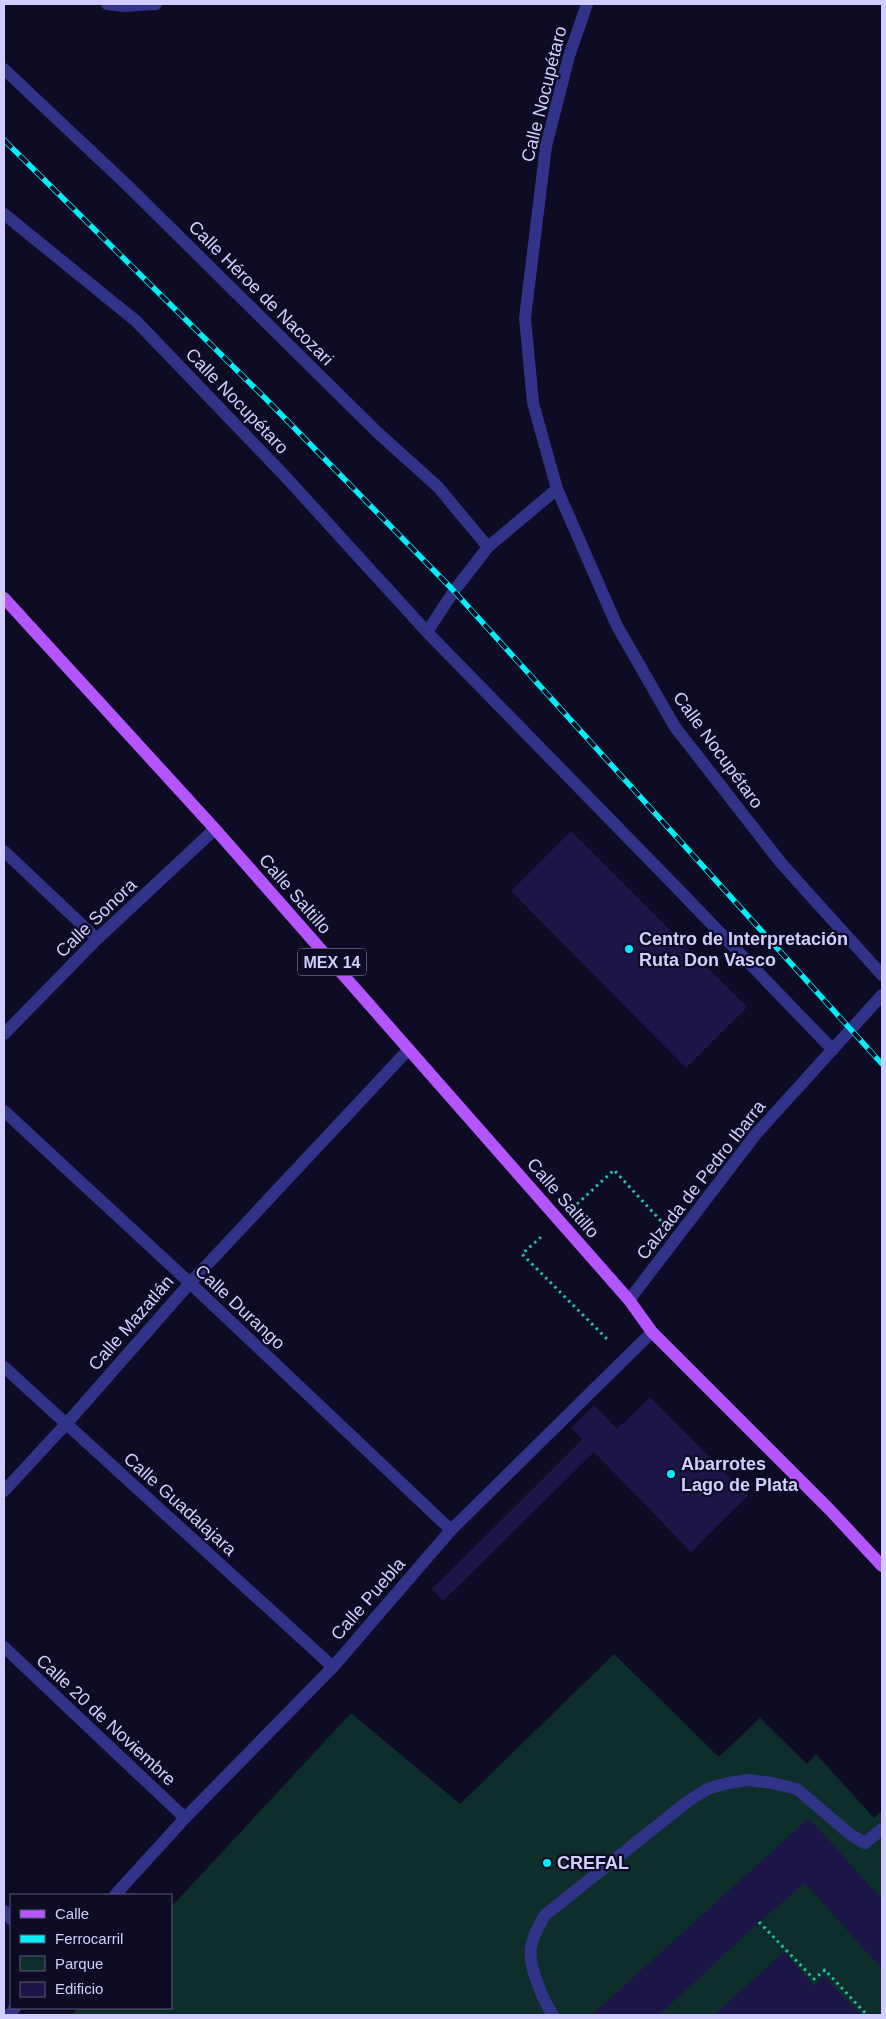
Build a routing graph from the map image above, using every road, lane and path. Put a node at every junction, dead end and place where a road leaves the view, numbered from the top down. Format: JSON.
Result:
{"nodes":[{"id":1,"x":108,"y":4,"type":"edge"},
{"id":2,"x":156,"y":4,"type":"edge"},
{"id":3,"x":584,"y":5,"type":"edge"},
{"id":4,"x":4,"y":69,"type":"edge"},
{"id":5,"x":4,"y":214,"type":"edge"},
{"id":6,"x":556,"y":489,"type":"junction"},
{"id":7,"x":488,"y":548,"type":"junction"},
{"id":8,"x":4,"y":598,"type":"edge"},
{"id":9,"x":427,"y":632,"type":"junction"},
{"id":10,"x":215,"y":829,"type":"junction"},
{"id":11,"x":4,"y":851,"type":"edge"},
{"id":12,"x":97,"y":939,"type":"junction"},
{"id":13,"x":882,"y":975,"type":"edge"},
{"id":14,"x":882,"y":995,"type":"edge"},
{"id":15,"x":4,"y":1034,"type":"edge"},
{"id":16,"x":409,"y":1049,"type":"junction"},
{"id":17,"x":832,"y":1050,"type":"junction"},
{"id":18,"x":4,"y":1110,"type":"edge"},
{"id":19,"x":614,"y":1170,"type":"dead end"},
{"id":20,"x":662,"y":1222,"type":"dead end"},
{"id":21,"x":522,"y":1254,"type":"dead end"},
{"id":22,"x":190,"y":1282,"type":"junction"},
{"id":23,"x":629,"y":1300,"type":"junction"},
{"id":24,"x":652,"y":1332,"type":"junction"},
{"id":25,"x":626,"y":1357,"type":"junction"},
{"id":26,"x":4,"y":1367,"type":"edge"},
{"id":27,"x":67,"y":1423,"type":"junction"},
{"id":28,"x":4,"y":1490,"type":"edge"},
{"id":29,"x":451,"y":1530,"type":"junction"},
{"id":30,"x":882,"y":1566,"type":"edge"},
{"id":31,"x":4,"y":1647,"type":"edge"},
{"id":32,"x":333,"y":1667,"type":"junction"},
{"id":33,"x":184,"y":1818,"type":"junction"},
{"id":34,"x":882,"y":1829,"type":"edge"},
{"id":35,"x":116,"y":1894,"type":"edge"},
{"id":36,"x":759,"y":1922,"type":"dead end"},
{"id":37,"x":553,"y":2015,"type":"edge"},
{"id":38,"x":867,"y":2015,"type":"edge"}],
"edges":[{"from":1,"to":2,"type":"street"},
{"from":3,"to":6,"type":"street","name":"Calle Nocupétaro"},
{"from":4,"to":7,"type":"street","name":"Calle Héroe de Nacozari"},
{"from":5,"to":9,"type":"street","name":"Calle Nocupétaro"},
{"from":6,"to":7,"type":"street"},
{"from":6,"to":13,"type":"street","name":"Calle Nocupétaro"},
{"from":7,"to":9,"type":"street"},
{"from":8,"to":10,"type":"main road","name":"Calle Saltillo","number":"MEX 14"},
{"from":9,"to":17,"type":"street","name":"Calle Nocupétaro"},
{"from":10,"to":12,"type":"street","name":"Calle Sonora"},
{"from":10,"to":16,"type":"main road","name":"Calle Saltillo","number":"MEX 14"},
{"from":11,"to":12,"type":"street"},
{"from":12,"to":15,"type":"street","name":"Calle Sonora"},
{"from":14,"to":17,"type":"street","name":"Calzada de Pedro Ibarra"},
{"from":16,"to":22,"type":"street","name":"Calle Mazatlán"},
{"from":16,"to":23,"type":"main road","name":"Calle Saltillo","number":"MEX 14"},
{"from":17,"to":23,"type":"street","name":"Calzada de Pedro Ibarra"},
{"from":18,"to":22,"type":"street","name":"Calle Durango"},
{"from":19,"to":20,"type":"path"},
{"from":21,"to":25,"type":"path"},
{"from":22,"to":27,"type":"street","name":"Calle Mazatlán"},
{"from":22,"to":29,"type":"street","name":"Calle Durango"},
{"from":23,"to":24,"type":"main road","name":"Calle Saltillo","number":"MEX 14"},
{"from":24,"to":25,"type":"street","name":"Calle Puebla"},
{"from":24,"to":30,"type":"main road","number":"MEX 14"},
{"from":25,"to":29,"type":"street","name":"Calle Puebla"},
{"from":26,"to":27,"type":"street","name":"Calle Guadalajara"},
{"from":27,"to":28,"type":"street","name":"Calle Mazatlán"},
{"from":27,"to":32,"type":"street","name":"Calle Guadalajara"},
{"from":29,"to":32,"type":"street","name":"Calle Puebla"},
{"from":31,"to":33,"type":"street","name":"Calle 20 de Noviembre"},
{"from":32,"to":33,"type":"street","name":"Calle Puebla"},
{"from":33,"to":35,"type":"street","name":"Calle Puebla"},
{"from":34,"to":37,"type":"street"},
{"from":36,"to":38,"type":"path"}]}
